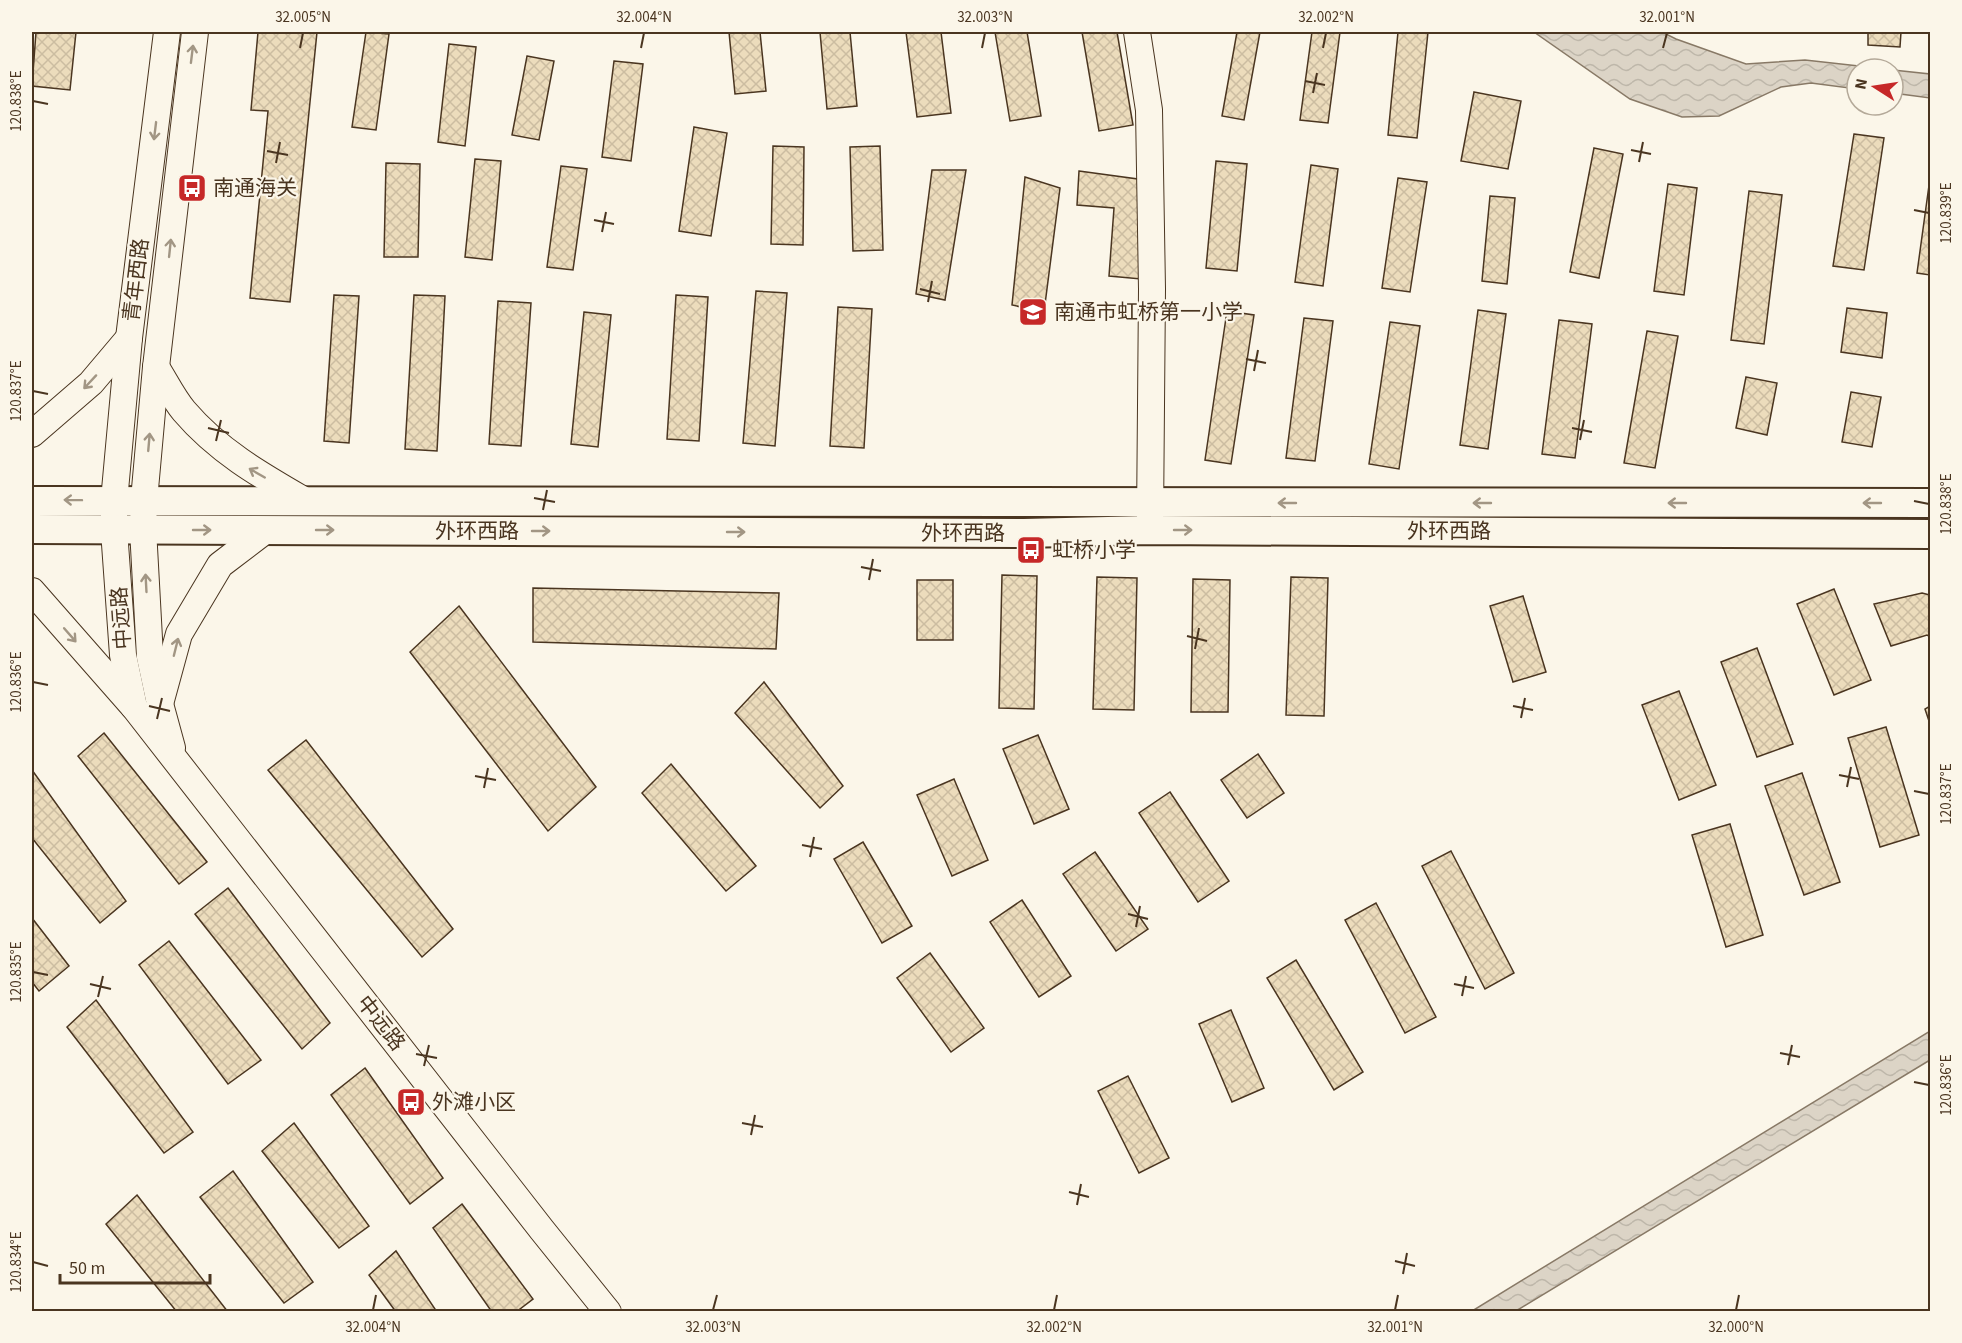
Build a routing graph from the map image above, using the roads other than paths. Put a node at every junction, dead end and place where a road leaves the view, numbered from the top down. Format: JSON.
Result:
{"nodes":[{"id":1,"x":167,"y":32,"type":"edge"},
{"id":2,"x":195,"y":32,"type":"edge"},
{"id":3,"x":1137,"y":32,"type":"edge"},
{"id":4,"x":129,"y":338,"type":"junction"},
{"id":5,"x":156,"y":367,"type":"junction"},
{"id":6,"x":32,"y":434,"type":"edge"},
{"id":7,"x":144,"y":500,"type":"junction"},
{"id":8,"x":32,"y":501,"type":"edge"},
{"id":9,"x":114,"y":501,"type":"junction"},
{"id":10,"x":308,"y":502,"type":"junction"},
{"id":11,"x":1930,"y":503,"type":"edge"},
{"id":12,"x":1150,"y":516,"type":"junction"},
{"id":13,"x":32,"y":529,"type":"edge"},
{"id":14,"x":144,"y":529,"type":"junction"},
{"id":15,"x":114,"y":530,"type":"junction"},
{"id":16,"x":266,"y":530,"type":"junction"},
{"id":17,"x":1930,"y":534,"type":"edge"},
{"id":18,"x":32,"y":591,"type":"edge"},
{"id":19,"x":160,"y":704,"type":"junction"},
{"id":20,"x":134,"y":708,"type":"junction"},
{"id":21,"x":176,"y":763,"type":"junction"},
{"id":22,"x":608,"y":1311,"type":"edge"}],
"edges":[{"from":1,"to":4,"type":"main road","name":"青年西路","one_way":true},
{"from":5,"to":2,"type":"main road","name":"青年西路","one_way":true},
{"from":3,"to":12,"type":"main road"},
{"from":4,"to":6,"type":"main road","one_way":true},
{"from":4,"to":9,"type":"main road","name":"青年西路"},
{"from":7,"to":5,"type":"main road","name":"青年西路","one_way":true},
{"from":10,"to":5,"type":"main road","one_way":true},
{"from":7,"to":9,"type":"main road","name":"外环西路"},
{"from":7,"to":10,"type":"main road","name":"外环西路"},
{"from":7,"to":14,"type":"main road","name":"青年西路"},
{"from":9,"to":8,"type":"main road","name":"外环西路","one_way":true},
{"from":9,"to":15,"type":"main road","name":"青年西路"},
{"from":10,"to":12,"type":"main road","name":"外环西路"},
{"from":11,"to":12,"type":"main road","name":"外环西路","one_way":true},
{"from":16,"to":12,"type":"main road","name":"外环西路","one_way":true},
{"from":12,"to":17,"type":"main road","name":"外环西路","one_way":true},
{"from":13,"to":15,"type":"main road","name":"外环西路"},
{"from":14,"to":15,"type":"main road","name":"外环西路"},
{"from":14,"to":16,"type":"main road","name":"外环西路","one_way":true},
{"from":19,"to":14,"type":"main road","name":"中远路","one_way":true},
{"from":15,"to":20,"type":"main road","name":"中远路"},
{"from":19,"to":16,"type":"main road","one_way":true},
{"from":18,"to":20,"type":"main road","one_way":true},
{"from":19,"to":21,"type":"main road","name":"中远路"},
{"from":20,"to":21,"type":"main road","name":"中远路"},
{"from":21,"to":22,"type":"main road","name":"中远路"}]}
